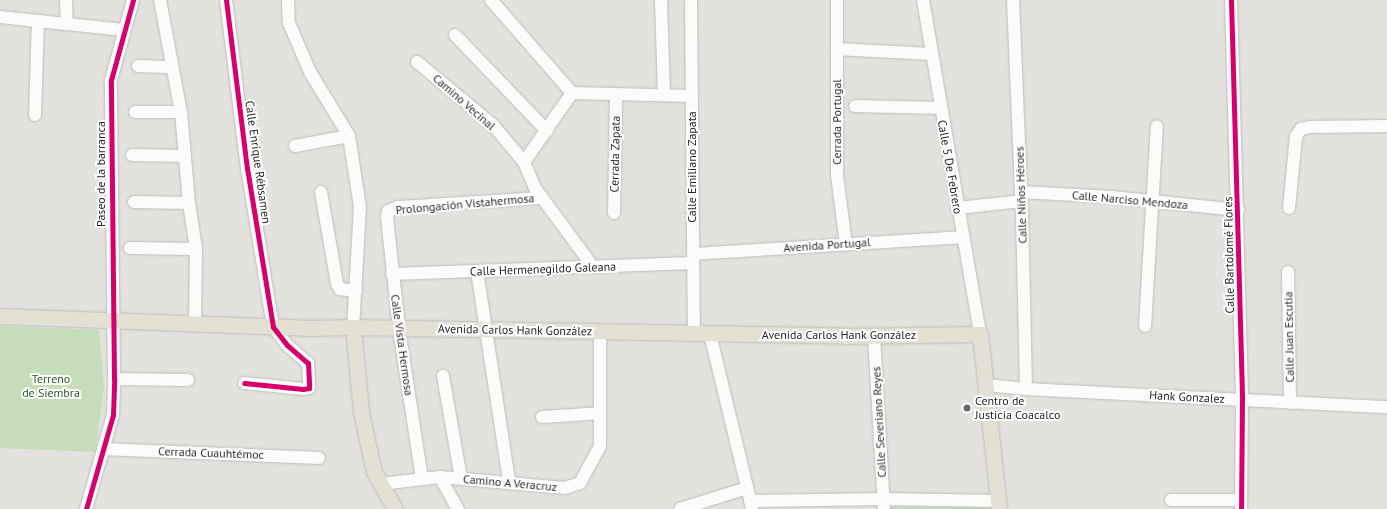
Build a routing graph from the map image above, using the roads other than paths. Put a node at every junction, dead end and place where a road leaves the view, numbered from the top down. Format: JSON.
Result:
{"nodes":[{"id":1,"x":66,"y":0,"type":"edge"},
{"id":2,"x":133,"y":0,"type":"edge"},
{"id":3,"x":160,"y":0,"type":"edge"},
{"id":4,"x":226,"y":0,"type":"edge"},
{"id":5,"x":288,"y":0,"type":"edge"},
{"id":6,"x":491,"y":0,"type":"edge"},
{"id":7,"x":661,"y":0,"type":"edge"},
{"id":8,"x":691,"y":0,"type":"edge"},
{"id":9,"x":837,"y":0,"type":"edge"},
{"id":10,"x":923,"y":0,"type":"edge"},
{"id":11,"x":1013,"y":0,"type":"edge"},
{"id":12,"x":1231,"y":0,"type":"edge"},
{"id":13,"x":0,"y":17,"type":"edge"},
{"id":14,"x":38,"y":21,"type":"junction"},
{"id":15,"x":67,"y":24,"type":"junction"},
{"id":16,"x":124,"y":30,"type":"junction"},
{"id":17,"x":455,"y":36,"type":"dead end"},
{"id":18,"x":837,"y":49,"type":"junction"},
{"id":19,"x":931,"y":54,"type":"junction"},
{"id":20,"x":417,"y":62,"type":"dead end"},
{"id":21,"x":138,"y":66,"type":"dead end"},
{"id":22,"x":172,"y":67,"type":"junction"},
{"id":23,"x":572,"y":93,"type":"junction"},
{"id":24,"x":616,"y":94,"type":"junction"},
{"id":25,"x":664,"y":95,"type":"junction"},
{"id":26,"x":692,"y":96,"type":"junction"},
{"id":27,"x":855,"y":106,"type":"dead end"},
{"id":28,"x":940,"y":108,"type":"junction"},
{"id":29,"x":135,"y":112,"type":"dead end"},
{"id":30,"x":181,"y":112,"type":"junction"},
{"id":31,"x":35,"y":115,"type":"dead end"},
{"id":32,"x":1156,"y":126,"type":"dead end"},
{"id":33,"x":1387,"y":126,"type":"edge"},
{"id":34,"x":547,"y":131,"type":"junction"},
{"id":35,"x":349,"y":136,"type":"junction"},
{"id":36,"x":295,"y":146,"type":"dead end"},
{"id":37,"x":132,"y":155,"type":"dead end"},
{"id":38,"x":185,"y":156,"type":"junction"},
{"id":39,"x":524,"y":162,"type":"junction"},
{"id":40,"x":321,"y":192,"type":"dead end"},
{"id":41,"x":1022,"y":197,"type":"junction"},
{"id":42,"x":542,"y":198,"type":"junction"},
{"id":43,"x":134,"y":202,"type":"dead end"},
{"id":44,"x":1154,"y":202,"type":"junction"},
{"id":45,"x":189,"y":203,"type":"junction"},
{"id":46,"x":957,"y":208,"type":"junction"},
{"id":47,"x":1289,"y":208,"type":"dead end"},
{"id":48,"x":1238,"y":210,"type":"junction"},
{"id":49,"x":388,"y":211,"type":"joint"},
{"id":50,"x":614,"y":213,"type":"dead end"},
{"id":51,"x":962,"y":236,"type":"junction"},
{"id":52,"x":846,"y":244,"type":"junction"},
{"id":53,"x":130,"y":248,"type":"dead end"},
{"id":54,"x":196,"y":249,"type":"junction"},
{"id":55,"x":693,"y":259,"type":"junction"},
{"id":56,"x":593,"y":267,"type":"junction"},
{"id":57,"x":477,"y":271,"type":"junction"},
{"id":58,"x":1288,"y":272,"type":"dead end"},
{"id":59,"x":392,"y":274,"type":"junction"},
{"id":60,"x":356,"y":291,"type":"junction"},
{"id":61,"x":0,"y":316,"type":"edge"},
{"id":62,"x":113,"y":320,"type":"junction"},
{"id":63,"x":195,"y":324,"type":"junction"},
{"id":64,"x":1145,"y":326,"type":"dead end"},
{"id":65,"x":273,"y":327,"type":"junction"},
{"id":66,"x":353,"y":327,"type":"junction"},
{"id":67,"x":399,"y":328,"type":"junction"},
{"id":68,"x":485,"y":330,"type":"junction"},
{"id":69,"x":600,"y":332,"type":"junction"},
{"id":70,"x":694,"y":334,"type":"junction"},
{"id":71,"x":710,"y":334,"type":"junction"},
{"id":72,"x":980,"y":334,"type":"junction"},
{"id":73,"x":874,"y":336,"type":"junction"},
{"id":74,"x":443,"y":376,"type":"dead end"},
{"id":75,"x":114,"y":379,"type":"junction"},
{"id":76,"x":188,"y":380,"type":"dead end"},
{"id":77,"x":244,"y":383,"type":"dead end"},
{"id":78,"x":986,"y":384,"type":"junction"},
{"id":79,"x":1026,"y":389,"type":"junction"},
{"id":80,"x":1242,"y":400,"type":"junction"},
{"id":81,"x":1290,"y":402,"type":"junction"},
{"id":82,"x":1387,"y":407,"type":"edge"},
{"id":83,"x":600,"y":413,"type":"junction"},
{"id":84,"x":542,"y":416,"type":"dead end"},
{"id":85,"x":103,"y":449,"type":"junction"},
{"id":86,"x":319,"y":458,"type":"dead end"},
{"id":87,"x":440,"y":477,"type":"junction"},
{"id":88,"x":462,"y":478,"type":"junction"},
{"id":89,"x":422,"y":479,"type":"junction"},
{"id":90,"x":509,"y":482,"type":"junction"},
{"id":91,"x":380,"y":484,"type":"junction"},
{"id":92,"x":747,"y":488,"type":"junction"},
{"id":93,"x":1171,"y":500,"type":"dead end"},
{"id":94,"x":884,"y":504,"type":"edge"},
{"id":95,"x":751,"y":505,"type":"edge"},
{"id":96,"x":999,"y":505,"type":"edge"},
{"id":97,"x":1241,"y":505,"type":"edge"},
{"id":98,"x":86,"y":509,"type":"edge"},
{"id":99,"x":395,"y":509,"type":"edge"},
{"id":100,"x":458,"y":509,"type":"edge"},
{"id":101,"x":680,"y":509,"type":"edge"},
{"id":102,"x":1226,"y":509,"type":"edge"}],
"edges":[{"from":1,"to":15,"type":"street"},
{"from":2,"to":16,"type":"street","name":"Paseo de la barranca"},
{"from":3,"to":22,"type":"street"},
{"from":4,"to":65,"type":"street","name":"Calle Enrique Rébsamen"},
{"from":5,"to":35,"type":"street"},
{"from":6,"to":23,"type":"street"},
{"from":7,"to":25,"type":"street"},
{"from":8,"to":26,"type":"street","name":"Calle Emiliano Zapata"},
{"from":9,"to":18,"type":"street","name":"Cerrada Portugal"},
{"from":10,"to":19,"type":"street","name":"Calle 5 De Febrero"},
{"from":11,"to":41,"type":"street","name":"Calle Niños Héroes"},
{"from":12,"to":48,"type":"street","name":"Calle Bartolomé Flores"},
{"from":13,"to":14,"type":"street"},
{"from":14,"to":15,"type":"street"},
{"from":14,"to":31,"type":"street"},
{"from":15,"to":16,"type":"street"},
{"from":16,"to":62,"type":"street","name":"Paseo de la barranca"},
{"from":17,"to":34,"type":"street"},
{"from":18,"to":19,"type":"street"},
{"from":18,"to":52,"type":"street","name":"Cerrada Portugal"},
{"from":19,"to":28,"type":"street","name":"Calle 5 De Febrero"},
{"from":20,"to":39,"type":"street","name":"Camino Vecinal"},
{"from":21,"to":22,"type":"street"},
{"from":22,"to":30,"type":"street"},
{"from":23,"to":24,"type":"street"},
{"from":23,"to":34,"type":"street"},
{"from":24,"to":25,"type":"street"},
{"from":24,"to":50,"type":"street","name":"Cerrada Zapata"},
{"from":25,"to":26,"type":"street"},
{"from":26,"to":55,"type":"street","name":"Calle Emiliano Zapata"},
{"from":27,"to":28,"type":"street"},
{"from":28,"to":46,"type":"street","name":"Calle 5 De Febrero"},
{"from":29,"to":30,"type":"street"},
{"from":30,"to":38,"type":"street"},
{"from":32,"to":44,"type":"street"},
{"from":33,"to":47,"type":"street"},
{"from":34,"to":39,"type":"street"},
{"from":35,"to":36,"type":"street"},
{"from":35,"to":60,"type":"street"},
{"from":37,"to":38,"type":"street"},
{"from":38,"to":45,"type":"street"},
{"from":39,"to":42,"type":"street"},
{"from":40,"to":60,"type":"street"},
{"from":41,"to":44,"type":"street","name":"Calle Narciso Mendoza"},
{"from":41,"to":46,"type":"street","name":"Calle Narciso Mendoza"},
{"from":41,"to":79,"type":"street","name":"Calle Niños Héroes"},
{"from":42,"to":49,"type":"street","name":"Prolongación Vistahermosa"},
{"from":42,"to":56,"type":"street"},
{"from":43,"to":45,"type":"street"},
{"from":44,"to":48,"type":"street","name":"Calle Narciso Mendoza"},
{"from":44,"to":64,"type":"street"},
{"from":45,"to":54,"type":"street"},
{"from":46,"to":51,"type":"street","name":"Calle 5 De Febrero"},
{"from":48,"to":80,"type":"street","name":"Calle Bartolomé Flores"},
{"from":49,"to":59,"type":"street","name":"Calle Vista Hermosa"},
{"from":51,"to":52,"type":"street","name":"Avenida Portugal"},
{"from":51,"to":72,"type":"street","name":"Calle 5 De Febrero"},
{"from":52,"to":55,"type":"street","name":"Avenida Portugal"},
{"from":53,"to":54,"type":"street"},
{"from":54,"to":63,"type":"street"},
{"from":55,"to":56,"type":"street","name":"Calle Hermenegildo Galeana"},
{"from":55,"to":70,"type":"street","name":"Calle Emiliano Zapata"},
{"from":56,"to":57,"type":"street","name":"Calle Hermenegildo Galeana"},
{"from":57,"to":59,"type":"street","name":"Calle Hermenegildo Galeana"},
{"from":57,"to":68,"type":"street"},
{"from":58,"to":81,"type":"street","name":"Calle Juan Escutia"},
{"from":59,"to":67,"type":"street","name":"Calle Vista Hermosa"},
{"from":60,"to":66,"type":"street"},
{"from":61,"to":62,"type":"main road","name":"Avenida Carlos Hank González"},
{"from":62,"to":63,"type":"main road","name":"Avenida Carlos Hank González"},
{"from":62,"to":75,"type":"street","name":"Paseo de la barranca"},
{"from":63,"to":65,"type":"main road","name":"Avenida Carlos Hank González"},
{"from":65,"to":66,"type":"main road","name":"Avenida Carlos Hank González"},
{"from":65,"to":77,"type":"street"},
{"from":66,"to":67,"type":"main road","name":"Avenida Carlos Hank González"},
{"from":66,"to":91,"type":"main road"},
{"from":67,"to":68,"type":"main road","name":"Avenida Carlos Hank González"},
{"from":67,"to":89,"type":"street","name":"Calle Vista Hermosa"},
{"from":68,"to":69,"type":"main road","name":"Avenida Carlos Hank González"},
{"from":68,"to":90,"type":"street"},
{"from":69,"to":70,"type":"main road","name":"Avenida Carlos Hank González"},
{"from":69,"to":83,"type":"street","name":"Camino A Veracruz"},
{"from":70,"to":71,"type":"main road","name":"Avenida Carlos Hank González"},
{"from":71,"to":73,"type":"main road","name":"Avenida Carlos Hank González"},
{"from":71,"to":92,"type":"street"},
{"from":72,"to":73,"type":"main road","name":"Avenida Carlos Hank González"},
{"from":72,"to":78,"type":"main road"},
{"from":73,"to":94,"type":"street","name":"Calle Severiano Reyes"},
{"from":74,"to":88,"type":"street"},
{"from":75,"to":76,"type":"street"},
{"from":75,"to":85,"type":"street","name":"Paseo de la barranca"},
{"from":78,"to":79,"type":"street","name":"Hank Gonzalez"},
{"from":78,"to":96,"type":"main road"},
{"from":79,"to":80,"type":"street","name":"Hank Gonzalez"},
{"from":80,"to":81,"type":"street","name":"Hank Gonzalez"},
{"from":80,"to":97,"type":"street","name":"Calle Bartolomé Flores"},
{"from":81,"to":82,"type":"street","name":"Hank Gonzalez"},
{"from":83,"to":84,"type":"street"},
{"from":83,"to":90,"type":"street","name":"Camino A Veracruz"},
{"from":85,"to":86,"type":"street","name":"Cerrada Cuauhtémoc"},
{"from":85,"to":98,"type":"street","name":"Paseo de la barranca"},
{"from":87,"to":88,"type":"street","name":"Camino A Veracruz"},
{"from":87,"to":89,"type":"street","name":"Camino A Veracruz"},
{"from":87,"to":100,"type":"street"},
{"from":88,"to":90,"type":"street","name":"Camino A Veracruz"},
{"from":89,"to":91,"type":"street","name":"Camino A Veracruz"},
{"from":91,"to":99,"type":"main road"},
{"from":92,"to":95,"type":"street"},
{"from":92,"to":101,"type":"street"},
{"from":93,"to":97,"type":"street"},
{"from":94,"to":95,"type":"street"},
{"from":94,"to":96,"type":"street"},
{"from":97,"to":102,"type":"street"}]}
